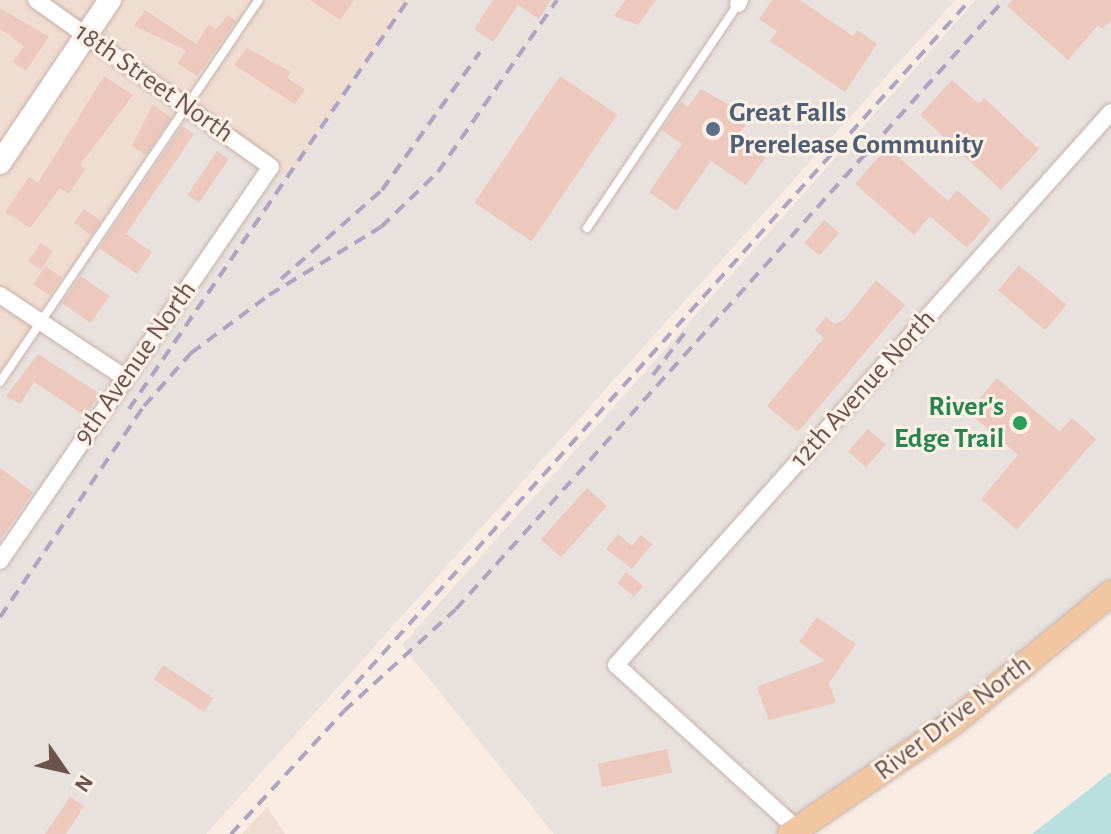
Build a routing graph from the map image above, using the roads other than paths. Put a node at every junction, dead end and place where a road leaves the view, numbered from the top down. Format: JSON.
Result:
{"nodes":[{"id":1,"x":36,"y":0,"type":"edge"},
{"id":2,"x":110,"y":0,"type":"edge"},
{"id":3,"x":259,"y":0,"type":"edge"},
{"id":4,"x":739,"y":2,"type":"edge"},
{"id":5,"x":86,"y":35,"type":"junction"},
{"id":6,"x":186,"y":105,"type":"junction"},
{"id":7,"x":1111,"y":112,"type":"edge"},
{"id":8,"x":0,"y":163,"type":"edge"},
{"id":9,"x":271,"y":167,"type":"joint"},
{"id":10,"x":587,"y":228,"type":"dead end"},
{"id":11,"x":0,"y":295,"type":"edge"},
{"id":12,"x":42,"y":322,"type":"junction"},
{"id":13,"x":124,"y":377,"type":"junction"},
{"id":14,"x":0,"y":382,"type":"edge"},
{"id":15,"x":0,"y":561,"type":"edge"},
{"id":16,"x":1111,"y":593,"type":"edge"},
{"id":17,"x":793,"y":832,"type":"edge"}],
"edges":[{"from":1,"to":5,"type":"street","name":"18th Street North"},
{"from":2,"to":5,"type":"street"},
{"from":3,"to":6,"type":"lane"},
{"from":4,"to":10,"type":"lane"},
{"from":5,"to":6,"type":"street","name":"18th Street North"},
{"from":5,"to":8,"type":"street"},
{"from":6,"to":9,"type":"street","name":"18th Street North"},
{"from":6,"to":12,"type":"lane"},
{"from":7,"to":17,"type":"street","name":"12th Avenue North"},
{"from":9,"to":13,"type":"street","name":"9th Avenue North"},
{"from":11,"to":12,"type":"street"},
{"from":12,"to":13,"type":"street"},
{"from":12,"to":14,"type":"lane"},
{"from":13,"to":15,"type":"street","name":"9th Avenue North"},
{"from":16,"to":17,"type":"main road","name":"River Drive North"}]}
